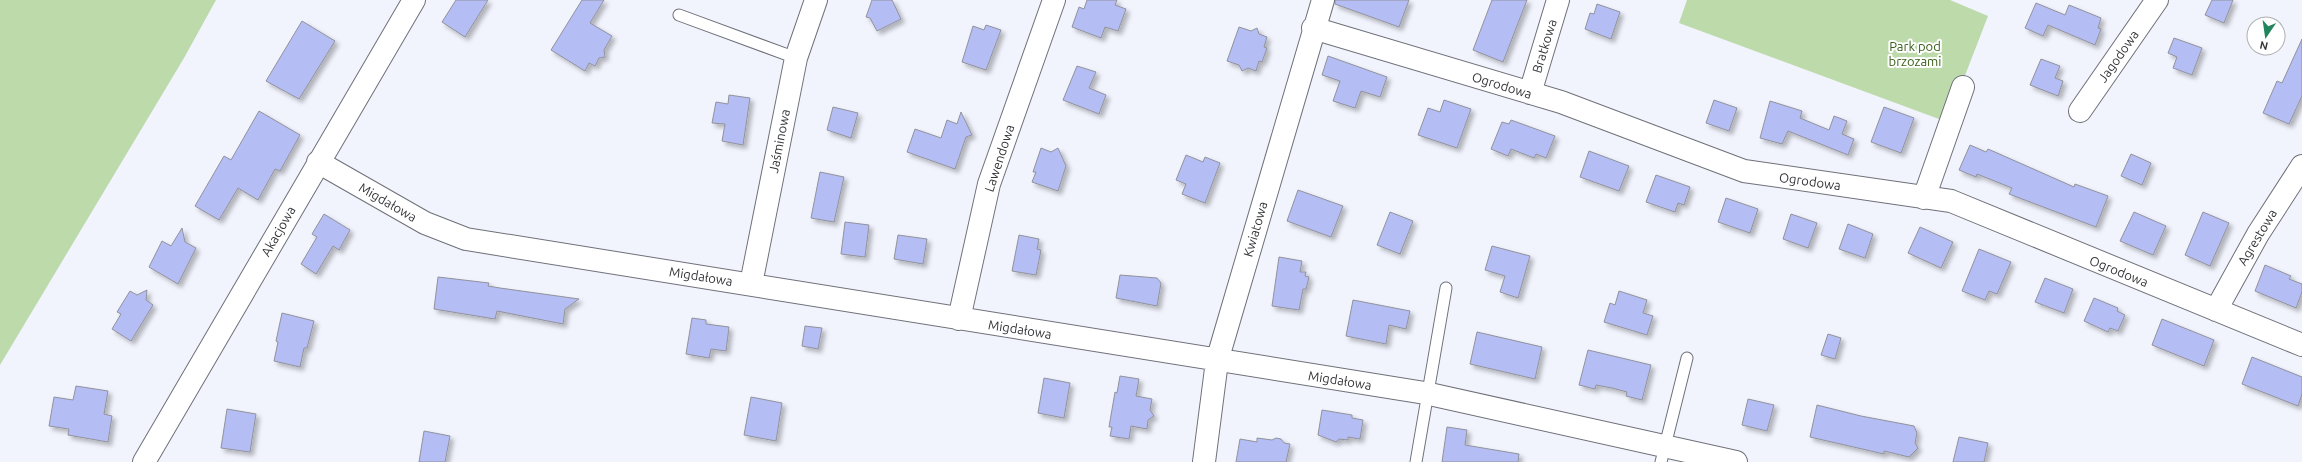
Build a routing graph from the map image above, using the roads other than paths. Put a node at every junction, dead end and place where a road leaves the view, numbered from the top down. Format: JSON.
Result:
{"nodes":[{"id":1,"x":414,"y":0,"type":"edge"},
{"id":2,"x":816,"y":0,"type":"edge"},
{"id":3,"x":1054,"y":0,"type":"edge"},
{"id":4,"x":1323,"y":0,"type":"edge"},
{"id":5,"x":1558,"y":0,"type":"edge"},
{"id":6,"x":2157,"y":0,"type":"edge"},
{"id":7,"x":679,"y":15,"type":"dead end"},
{"id":8,"x":1313,"y":28,"type":"junction"},
{"id":9,"x":796,"y":58,"type":"junction"},
{"id":10,"x":1964,"y":87,"type":"dead end"},
{"id":11,"x":1530,"y":93,"type":"junction"},
{"id":12,"x":2080,"y":111,"type":"dead end"},
{"id":13,"x":318,"y":162,"type":"junction"},
{"id":14,"x":2302,"y":166,"type":"edge"},
{"id":15,"x":1924,"y":198,"type":"junction"},
{"id":16,"x":751,"y":284,"type":"junction"},
{"id":17,"x":1446,"y":288,"type":"dead end"},
{"id":18,"x":2216,"y":310,"type":"junction"},
{"id":19,"x":959,"y":319,"type":"junction"},
{"id":20,"x":2302,"y":345,"type":"edge"},
{"id":21,"x":1687,"y":358,"type":"dead end"},
{"id":22,"x":1218,"y":361,"type":"junction"},
{"id":23,"x":1427,"y":393,"type":"junction"},
{"id":24,"x":1663,"y":454,"type":"edge"},
{"id":25,"x":144,"y":462,"type":"edge"},
{"id":26,"x":1204,"y":462,"type":"edge"},
{"id":27,"x":1416,"y":462,"type":"edge"},
{"id":28,"x":1736,"y":462,"type":"edge"}],
"edges":[{"from":1,"to":13,"type":"street","name":"Akacjowa"},
{"from":2,"to":9,"type":"street","name":"Jaśminowa"},
{"from":3,"to":19,"type":"street","name":"Lawendowa"},
{"from":4,"to":8,"type":"street","name":"Kwiatowa"},
{"from":5,"to":11,"type":"street","name":"Bratkowa"},
{"from":6,"to":12,"type":"street","name":"Jagodowa"},
{"from":7,"to":9,"type":"lane"},
{"from":8,"to":11,"type":"street","name":"Ogrodowa"},
{"from":8,"to":22,"type":"street","name":"Kwiatowa"},
{"from":9,"to":16,"type":"street","name":"Jaśminowa"},
{"from":10,"to":15,"type":"street"},
{"from":11,"to":15,"type":"street","name":"Ogrodowa"},
{"from":13,"to":16,"type":"street","name":"Migdałowa"},
{"from":13,"to":25,"type":"street","name":"Akacjowa"},
{"from":14,"to":18,"type":"street","name":"Agrestowa"},
{"from":15,"to":18,"type":"street","name":"Ogrodowa"},
{"from":16,"to":19,"type":"street","name":"Migdałowa"},
{"from":17,"to":23,"type":"lane"},
{"from":18,"to":20,"type":"street","name":"Ogrodowa"},
{"from":19,"to":22,"type":"street","name":"Migdałowa"},
{"from":21,"to":24,"type":"lane"},
{"from":22,"to":23,"type":"street","name":"Migdałowa"},
{"from":22,"to":26,"type":"street","name":"Kwiatowa"},
{"from":23,"to":24,"type":"street","name":"Migdałowa"},
{"from":23,"to":27,"type":"lane"},
{"from":24,"to":28,"type":"street","name":"Migdałowa"}]}
